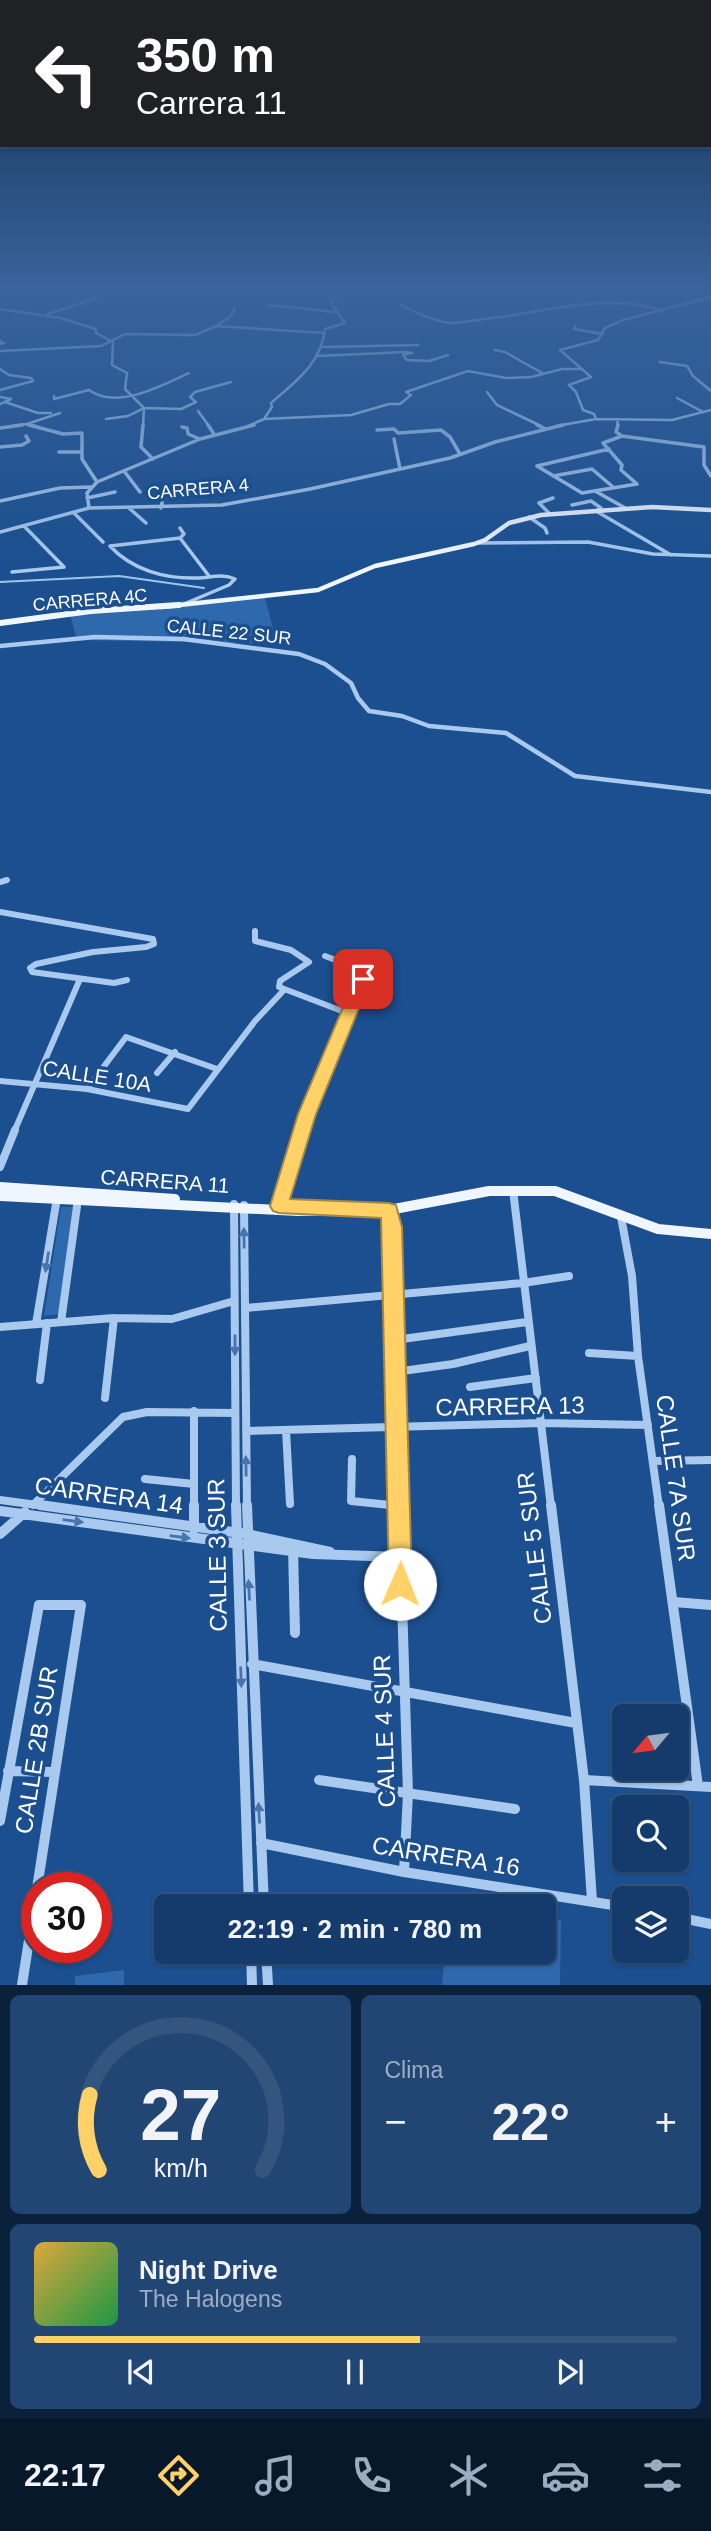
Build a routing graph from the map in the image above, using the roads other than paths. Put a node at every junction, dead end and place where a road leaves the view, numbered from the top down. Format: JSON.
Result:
{"nodes":[{"id":1,"x":21,"y":377,"type":"edge"},
{"id":2,"x":127,"y":377,"type":"edge"},
{"id":3,"x":182,"y":377,"type":"edge"},
{"id":4,"x":301,"y":377,"type":"edge"},
{"id":5,"x":452,"y":377,"type":"edge"},
{"id":6,"x":499,"y":377,"type":"edge"},
{"id":7,"x":519,"y":377,"type":"edge"},
{"id":8,"x":590,"y":377,"type":"edge"},
{"id":9,"x":694,"y":377,"type":"edge"},
{"id":10,"x":231,"y":382,"type":"dead end"},
{"id":11,"x":0,"y":390,"type":"edge"},
{"id":12,"x":711,"y":391,"type":"edge"},
{"id":13,"x":487,"y":392,"type":"dead end"},
{"id":14,"x":130,"y":394,"type":"junction"},
{"id":15,"x":54,"y":396,"type":"dead end"},
{"id":16,"x":0,"y":397,"type":"edge"},
{"id":17,"x":677,"y":398,"type":"dead end"},
{"id":18,"x":3,"y":403,"type":"edge"},
{"id":19,"x":144,"y":408,"type":"junction"},
{"id":20,"x":711,"y":410,"type":"edge"},
{"id":21,"x":198,"y":411,"type":"dead end"},
{"id":22,"x":703,"y":412,"type":"junction"},
{"id":23,"x":106,"y":419,"type":"dead end"},
{"id":24,"x":264,"y":419,"type":"junction"},
{"id":25,"x":596,"y":419,"type":"junction"},
{"id":26,"x":615,"y":419,"type":"junction"},
{"id":27,"x":27,"y":424,"type":"junction"},
{"id":28,"x":182,"y":427,"type":"dead end"},
{"id":29,"x":0,"y":428,"type":"edge"},
{"id":30,"x":377,"y":430,"type":"dead end"},
{"id":31,"x":548,"y":430,"type":"junction"},
{"id":32,"x":214,"y":434,"type":"junction"},
{"id":33,"x":26,"y":436,"type":"dead end"},
{"id":34,"x":622,"y":436,"type":"junction"},
{"id":35,"x":200,"y":439,"type":"junction"},
{"id":36,"x":394,"y":439,"type":"dead end"},
{"id":37,"x":0,"y":447,"type":"edge"},
{"id":38,"x":609,"y":449,"type":"junction"},
{"id":39,"x":59,"y":452,"type":"dead end"},
{"id":40,"x":82,"y":452,"type":"junction"},
{"id":41,"x":594,"y":452,"type":"junction"},
{"id":42,"x":460,"y":454,"type":"junction"},
{"id":43,"x":153,"y":459,"type":"junction"},
{"id":44,"x":601,"y":460,"type":"dead end"},
{"id":45,"x":400,"y":469,"type":"junction"},
{"id":46,"x":124,"y":471,"type":"junction"},
{"id":47,"x":553,"y":476,"type":"junction"},
{"id":48,"x":711,"y":476,"type":"edge"},
{"id":49,"x":97,"y":481,"type":"junction"},
{"id":50,"x":613,"y":487,"type":"junction"},
{"id":51,"x":90,"y":488,"type":"junction"},
{"id":52,"x":595,"y":491,"type":"junction"},
{"id":53,"x":115,"y":492,"type":"dead end"},
{"id":54,"x":140,"y":492,"type":"dead end"},
{"id":55,"x":164,"y":493,"type":"dead end"},
{"id":56,"x":87,"y":498,"type":"junction"},
{"id":57,"x":553,"y":498,"type":"dead end"},
{"id":58,"x":0,"y":501,"type":"edge"},
{"id":59,"x":137,"y":502,"type":"dead end"},
{"id":60,"x":572,"y":505,"type":"dead end"},
{"id":61,"x":89,"y":508,"type":"junction"},
{"id":62,"x":161,"y":508,"type":"junction"},
{"id":63,"x":130,"y":509,"type":"junction"},
{"id":64,"x":139,"y":509,"type":"junction"},
{"id":65,"x":627,"y":509,"type":"junction"},
{"id":66,"x":711,"y":510,"type":"edge"},
{"id":67,"x":596,"y":511,"type":"junction"},
{"id":68,"x":74,"y":513,"type":"junction"},
{"id":69,"x":551,"y":514,"type":"junction"},
{"id":70,"x":528,"y":517,"type":"junction"},
{"id":71,"x":146,"y":523,"type":"dead end"},
{"id":72,"x":23,"y":526,"type":"junction"},
{"id":73,"x":180,"y":528,"type":"dead end"},
{"id":74,"x":0,"y":532,"type":"edge"},
{"id":75,"x":547,"y":533,"type":"dead end"},
{"id":76,"x":180,"y":538,"type":"junction"},
{"id":77,"x":103,"y":542,"type":"dead end"},
{"id":78,"x":478,"y":543,"type":"junction"},
{"id":79,"x":673,"y":556,"type":"junction"},
{"id":80,"x":711,"y":556,"type":"edge"},
{"id":81,"x":12,"y":572,"type":"dead end"},
{"id":82,"x":209,"y":576,"type":"junction"},
{"id":83,"x":183,"y":605,"type":"junction"},
{"id":84,"x":0,"y":623,"type":"edge"},
{"id":85,"x":0,"y":646,"type":"edge"},
{"id":86,"x":711,"y":792,"type":"edge"},
{"id":87,"x":0,"y":912,"type":"edge"},
{"id":88,"x":255,"y":930,"type":"dead end"},
{"id":89,"x":325,"y":956,"type":"dead end"},
{"id":90,"x":80,"y":979,"type":"junction"},
{"id":91,"x":127,"y":980,"type":"dead end"},
{"id":92,"x":282,"y":992,"type":"junction"},
{"id":93,"x":347,"y":1017,"type":"junction"},
{"id":94,"x":175,"y":1052,"type":"junction"},
{"id":95,"x":217,"y":1069,"type":"junction"},
{"id":96,"x":158,"y":1073,"type":"dead end"},
{"id":97,"x":0,"y":1081,"type":"edge"},
{"id":98,"x":33,"y":1084,"type":"junction"},
{"id":99,"x":87,"y":1089,"type":"junction"},
{"id":100,"x":0,"y":1167,"type":"edge"},
{"id":101,"x":0,"y":1187,"type":"edge"},
{"id":102,"x":513,"y":1190,"type":"junction"},
{"id":103,"x":58,"y":1195,"type":"junction"},
{"id":104,"x":0,"y":1196,"type":"edge"},
{"id":105,"x":78,"y":1199,"type":"junction"},
{"id":106,"x":239,"y":1206,"type":"junction"},
{"id":107,"x":279,"y":1208,"type":"junction"},
{"id":108,"x":389,"y":1210,"type":"junction"},
{"id":109,"x":621,"y":1217,"type":"junction"},
{"id":110,"x":711,"y":1234,"type":"edge"},
{"id":111,"x":569,"y":1276,"type":"dead end"},
{"id":112,"x":523,"y":1283,"type":"junction"},
{"id":113,"x":394,"y":1295,"type":"junction"},
{"id":114,"x":234,"y":1301,"type":"junction"},
{"id":115,"x":245,"y":1308,"type":"junction"},
{"id":116,"x":114,"y":1318,"type":"junction"},
{"id":117,"x":61,"y":1322,"type":"junction"},
{"id":118,"x":527,"y":1322,"type":"junction"},
{"id":119,"x":47,"y":1323,"type":"junction"},
{"id":120,"x":36,"y":1324,"type":"junction"},
{"id":121,"x":0,"y":1327,"type":"edge"},
{"id":122,"x":395,"y":1340,"type":"junction"},
{"id":123,"x":530,"y":1346,"type":"junction"},
{"id":124,"x":589,"y":1353,"type":"dead end"},
{"id":125,"x":638,"y":1356,"type":"junction"},
{"id":126,"x":395,"y":1372,"type":"junction"},
{"id":127,"x":536,"y":1378,"type":"junction"},
{"id":128,"x":40,"y":1380,"type":"dead end"},
{"id":129,"x":470,"y":1387,"type":"dead end"},
{"id":130,"x":105,"y":1398,"type":"dead end"},
{"id":131,"x":194,"y":1411,"type":"junction"},
{"id":132,"x":235,"y":1413,"type":"junction"},
{"id":133,"x":541,"y":1423,"type":"junction"},
{"id":134,"x":648,"y":1425,"type":"junction"},
{"id":135,"x":396,"y":1428,"type":"junction"},
{"id":136,"x":286,"y":1430,"type":"junction"},
{"id":137,"x":246,"y":1431,"type":"junction"},
{"id":138,"x":352,"y":1459,"type":"dead end"},
{"id":139,"x":711,"y":1460,"type":"edge"},
{"id":140,"x":653,"y":1461,"type":"junction"},
{"id":141,"x":145,"y":1479,"type":"dead end"},
{"id":142,"x":194,"y":1484,"type":"junction"},
{"id":143,"x":0,"y":1500,"type":"edge"},
{"id":144,"x":290,"y":1504,"type":"dead end"},
{"id":145,"x":33,"y":1505,"type":"junction"},
{"id":146,"x":400,"y":1506,"type":"junction"},
{"id":147,"x":0,"y":1511,"type":"edge"},
{"id":148,"x":23,"y":1514,"type":"junction"},
{"id":149,"x":194,"y":1529,"type":"junction"},
{"id":150,"x":0,"y":1534,"type":"edge"},
{"id":151,"x":247,"y":1534,"type":"junction"},
{"id":152,"x":240,"y":1541,"type":"junction"},
{"id":153,"x":294,"y":1547,"type":"junction"},
{"id":154,"x":400,"y":1557,"type":"junction"},
{"id":155,"x":674,"y":1602,"type":"junction"},
{"id":156,"x":711,"y":1605,"type":"edge"},
{"id":157,"x":295,"y":1633,"type":"dead end"},
{"id":158,"x":252,"y":1664,"type":"junction"},
{"id":159,"x":404,"y":1693,"type":"junction"},
{"id":160,"x":576,"y":1723,"type":"junction"},
{"id":161,"x":8,"y":1771,"type":"junction"},
{"id":162,"x":54,"y":1772,"type":"junction"},
{"id":163,"x":319,"y":1780,"type":"dead end"},
{"id":164,"x":584,"y":1780,"type":"junction"},
{"id":165,"x":698,"y":1786,"type":"junction"},
{"id":166,"x":711,"y":1787,"type":"edge"},
{"id":167,"x":408,"y":1794,"type":"junction"},
{"id":168,"x":514,"y":1809,"type":"dead end"},
{"id":169,"x":0,"y":1821,"type":"edge"},
{"id":170,"x":261,"y":1843,"type":"junction"},
{"id":171,"x":404,"y":1872,"type":"junction"},
{"id":172,"x":248,"y":1884,"type":"junction"},
{"id":173,"x":263,"y":1884,"type":"junction"},
{"id":174,"x":248,"y":1894,"type":"edge"},
{"id":175,"x":263,"y":1894,"type":"edge"},
{"id":176,"x":592,"y":1901,"type":"junction"},
{"id":177,"x":612,"y":1905,"type":"edge"},
{"id":178,"x":689,"y":1919,"type":"edge"},
{"id":179,"x":711,"y":1924,"type":"edge"},
{"id":180,"x":251,"y":1964,"type":"edge"},
{"id":181,"x":267,"y":1964,"type":"edge"},
{"id":182,"x":22,"y":1985,"type":"edge"},
{"id":183,"x":252,"y":1985,"type":"edge"},
{"id":184,"x":268,"y":1985,"type":"edge"}],
"edges":[{"from":1,"to":11,"type":"street"},
{"from":2,"to":14,"type":"street"},
{"from":3,"to":14,"type":"street"},
{"from":4,"to":24,"type":"street"},
{"from":5,"to":24,"type":"street"},
{"from":6,"to":7,"type":"street"},
{"from":8,"to":25,"type":"street"},
{"from":9,"to":12,"type":"street"},
{"from":10,"to":19,"type":"street"},
{"from":13,"to":31,"type":"street"},
{"from":14,"to":15,"type":"street"},
{"from":14,"to":19,"type":"street"},
{"from":16,"to":18,"type":"street"},
{"from":17,"to":22,"type":"street"},
{"from":18,"to":27,"type":"street"},
{"from":19,"to":23,"type":"street"},
{"from":19,"to":43,"type":"street"},
{"from":20,"to":22,"type":"street","name":"CARRERA 4"},
{"from":21,"to":32,"type":"street"},
{"from":22,"to":26,"type":"street","name":"CARRERA 4"},
{"from":24,"to":32,"type":"street"},
{"from":25,"to":26,"type":"street","name":"CARRERA 4"},
{"from":25,"to":31,"type":"street","name":"CARRERA 4"},
{"from":26,"to":34,"type":"street"},
{"from":27,"to":29,"type":"street"},
{"from":27,"to":40,"type":"street"},
{"from":28,"to":35,"type":"street"},
{"from":30,"to":42,"type":"street"},
{"from":31,"to":42,"type":"street","name":"CARRERA 4"},
{"from":32,"to":35,"type":"street"},
{"from":33,"to":37,"type":"street"},
{"from":34,"to":38,"type":"street"},
{"from":34,"to":48,"type":"street"},
{"from":35,"to":43,"type":"street"},
{"from":36,"to":45,"type":"street"},
{"from":38,"to":41,"type":"street"},
{"from":38,"to":50,"type":"street"},
{"from":39,"to":40,"type":"street"},
{"from":40,"to":49,"type":"street"},
{"from":41,"to":44,"type":"street"},
{"from":41,"to":47,"type":"street"},
{"from":42,"to":45,"type":"street","name":"CARRERA 4"},
{"from":43,"to":46,"type":"street"},
{"from":45,"to":62,"type":"street","name":"CARRERA 4"},
{"from":46,"to":49,"type":"street"},
{"from":46,"to":54,"type":"street"},
{"from":47,"to":50,"type":"street"},
{"from":47,"to":52,"type":"street"},
{"from":49,"to":51,"type":"street"},
{"from":50,"to":52,"type":"street"},
{"from":51,"to":56,"type":"street"},
{"from":51,"to":58,"type":"street"},
{"from":52,"to":65,"type":"street"},
{"from":53,"to":56,"type":"street"},
{"from":55,"to":62,"type":"street"},
{"from":56,"to":61,"type":"street"},
{"from":57,"to":69,"type":"street"},
{"from":59,"to":64,"type":"street"},
{"from":60,"to":67,"type":"street"},
{"from":61,"to":63,"type":"street","name":"CARRERA 4"},
{"from":61,"to":68,"type":"street","name":"CARRERA 4"},
{"from":62,"to":64,"type":"street","name":"CARRERA 4"},
{"from":63,"to":64,"type":"street","name":"CARRERA 4"},
{"from":63,"to":71,"type":"street"},
{"from":65,"to":66,"type":"main road"},
{"from":65,"to":67,"type":"main road"},
{"from":67,"to":69,"type":"main road"},
{"from":67,"to":79,"type":"street"},
{"from":68,"to":72,"type":"street","name":"CARRERA 4"},
{"from":68,"to":77,"type":"street"},
{"from":69,"to":70,"type":"main road"},
{"from":70,"to":75,"type":"street"},
{"from":70,"to":78,"type":"main road"},
{"from":72,"to":74,"type":"street","name":"CARRERA 4"},
{"from":72,"to":81,"type":"street"},
{"from":73,"to":76,"type":"street"},
{"from":76,"to":82,"type":"street"},
{"from":76,"to":82,"type":"street"},
{"from":78,"to":79,"type":"street"},
{"from":78,"to":83,"type":"main road","name":"CARRERA 4C"},
{"from":79,"to":80,"type":"street"},
{"from":82,"to":83,"type":"street"},
{"from":83,"to":84,"type":"main road","name":"CARRERA 4C"},
{"from":85,"to":86,"type":"street","name":"CALLE 22 SUR"},
{"from":87,"to":90,"type":"street"},
{"from":88,"to":92,"type":"street"},
{"from":89,"to":93,"type":"street"},
{"from":90,"to":91,"type":"street"},
{"from":90,"to":98,"type":"street"},
{"from":92,"to":93,"type":"street"},
{"from":92,"to":95,"type":"street"},
{"from":93,"to":107,"type":"street"},
{"from":94,"to":95,"type":"street"},
{"from":94,"to":96,"type":"street"},
{"from":94,"to":99,"type":"street"},
{"from":95,"to":99,"type":"street","name":"CALLE 10A"},
{"from":97,"to":98,"type":"street","name":"CALLE 10A"},
{"from":98,"to":99,"type":"street","name":"CALLE 10A"},
{"from":98,"to":100,"type":"street"},
{"from":101,"to":103,"type":"main road","name":"CARRERA 11"},
{"from":102,"to":108,"type":"main road","name":"CARRERA 11"},
{"from":102,"to":109,"type":"main road","name":"CARRERA 11"},
{"from":102,"to":112,"type":"street","name":"CALLE 5 SUR"},
{"from":103,"to":104,"type":"main road","name":"CARRERA 11"},
{"from":103,"to":105,"type":"main road","name":"CARRERA 11"},
{"from":103,"to":106,"type":"main road","name":"CARRERA 11"},
{"from":103,"to":120,"type":"street","one_way":true},
{"from":105,"to":106,"type":"main road","name":"CARRERA 11"},
{"from":105,"to":117,"type":"street"},
{"from":106,"to":107,"type":"main road","name":"CARRERA 11"},
{"from":106,"to":114,"type":"street","name":"CALLE 3 SUR"},
{"from":115,"to":106,"type":"street","name":"CALLE 3 SUR","one_way":true},
{"from":107,"to":108,"type":"main road","name":"CARRERA 11"},
{"from":108,"to":113,"type":"street","name":"CALLE 4 SUR"},
{"from":109,"to":110,"type":"main road","name":"CARRERA 11"},
{"from":109,"to":125,"type":"street","name":"CALLE 7A SUR"},
{"from":111,"to":112,"type":"street"},
{"from":112,"to":113,"type":"street"},
{"from":112,"to":118,"type":"street","name":"CALLE 5 SUR"},
{"from":113,"to":115,"type":"street"},
{"from":113,"to":122,"type":"street","name":"CALLE 4 SUR"},
{"from":114,"to":116,"type":"street"},
{"from":114,"to":132,"type":"street","name":"CALLE 3 SUR","one_way":true},
{"from":115,"to":137,"type":"street","name":"CALLE 3 SUR"},
{"from":116,"to":117,"type":"street"},
{"from":116,"to":130,"type":"street"},
{"from":117,"to":119,"type":"street"},
{"from":118,"to":122,"type":"street"},
{"from":118,"to":123,"type":"street","name":"CALLE 5 SUR"},
{"from":119,"to":120,"type":"street"},
{"from":119,"to":128,"type":"street"},
{"from":120,"to":121,"type":"street"},
{"from":122,"to":126,"type":"street","name":"CALLE 4 SUR"},
{"from":123,"to":126,"type":"street"},
{"from":123,"to":127,"type":"street","name":"CALLE 5 SUR"},
{"from":124,"to":125,"type":"street"},
{"from":125,"to":134,"type":"street","name":"CALLE 7A SUR"},
{"from":126,"to":135,"type":"street","name":"CALLE 4 SUR"},
{"from":127,"to":129,"type":"street"},
{"from":127,"to":133,"type":"street","name":"CALLE 5 SUR"},
{"from":131,"to":132,"type":"street"},
{"from":131,"to":142,"type":"street"},
{"from":131,"to":145,"type":"street"},
{"from":132,"to":152,"type":"street","name":"CALLE 3 SUR"},
{"from":133,"to":134,"type":"street","name":"CARRERA 13"},
{"from":133,"to":135,"type":"street","name":"CARRERA 13"},
{"from":133,"to":160,"type":"street","name":"CALLE 5 SUR"},
{"from":134,"to":140,"type":"street","name":"CALLE 7A SUR"},
{"from":135,"to":136,"type":"street","name":"CARRERA 13"},
{"from":135,"to":146,"type":"street","name":"CALLE 4 SUR"},
{"from":136,"to":137,"type":"street","name":"CARRERA 13"},
{"from":136,"to":144,"type":"street"},
{"from":151,"to":137,"type":"street","name":"CALLE 3 SUR","one_way":true},
{"from":138,"to":146,"type":"street"},
{"from":139,"to":140,"type":"street"},
{"from":140,"to":155,"type":"street","name":"CALLE 7A SUR"},
{"from":141,"to":142,"type":"street"},
{"from":142,"to":149,"type":"street"},
{"from":143,"to":145,"type":"street","name":"CARRERA 14"},
{"from":145,"to":148,"type":"street"},
{"from":145,"to":149,"type":"street","name":"CARRERA 14"},
{"from":146,"to":154,"type":"street","name":"CALLE 4 SUR"},
{"from":147,"to":148,"type":"street","name":"CARRERA 14"},
{"from":148,"to":150,"type":"street"},
{"from":148,"to":152,"type":"street","name":"CARRERA 14","one_way":true},
{"from":149,"to":152,"type":"street","name":"CARRERA 14"},
{"from":151,"to":152,"type":"street","name":"CALLE 3 SUR"},
{"from":151,"to":153,"type":"street","name":"CARRERA 14"},
{"from":152,"to":153,"type":"street","name":"CARRERA 14"},
{"from":158,"to":152,"type":"street","name":"CALLE 3 SUR","one_way":true},
{"from":152,"to":172,"type":"street","name":"CALLE 3 SUR","one_way":true},
{"from":153,"to":154,"type":"street","name":"CARRERA 14"},
{"from":153,"to":157,"type":"street"},
{"from":154,"to":159,"type":"street","name":"CALLE 4 SUR"},
{"from":155,"to":156,"type":"street"},
{"from":155,"to":165,"type":"street","name":"CALLE 7A SUR"},
{"from":158,"to":159,"type":"street"},
{"from":170,"to":158,"type":"street","name":"CALLE 3 SUR","one_way":true},
{"from":159,"to":160,"type":"street"},
{"from":159,"to":167,"type":"street","name":"CALLE 4 SUR"},
{"from":160,"to":164,"type":"street","name":"CALLE 5 SUR"},
{"from":161,"to":162,"type":"street"},
{"from":161,"to":162,"type":"street","name":"CALLE 2B SUR"},
{"from":161,"to":169,"type":"street"},
{"from":162,"to":182,"type":"street","name":"CALLE 2B SUR"},
{"from":163,"to":167,"type":"street"},
{"from":164,"to":165,"type":"street"},
{"from":164,"to":176,"type":"street","name":"CALLE 5 SUR"},
{"from":165,"to":166,"type":"street"},
{"from":167,"to":168,"type":"street"},
{"from":167,"to":171,"type":"street","name":"CALLE 4 SUR"},
{"from":170,"to":171,"type":"street","name":"CARRERA 16"},
{"from":170,"to":173,"type":"street","name":"CALLE 3 SUR"},
{"from":171,"to":176,"type":"street","name":"CARRERA 16"},
{"from":172,"to":173,"type":"street"},
{"from":172,"to":174,"type":"street","name":"CALLE 3 SUR"},
{"from":173,"to":175,"type":"street","name":"CALLE 3 SUR"},
{"from":176,"to":177,"type":"street","name":"CARRERA 16"},
{"from":178,"to":179,"type":"street"},
{"from":180,"to":183,"type":"street"},
{"from":181,"to":184,"type":"street"}]}
